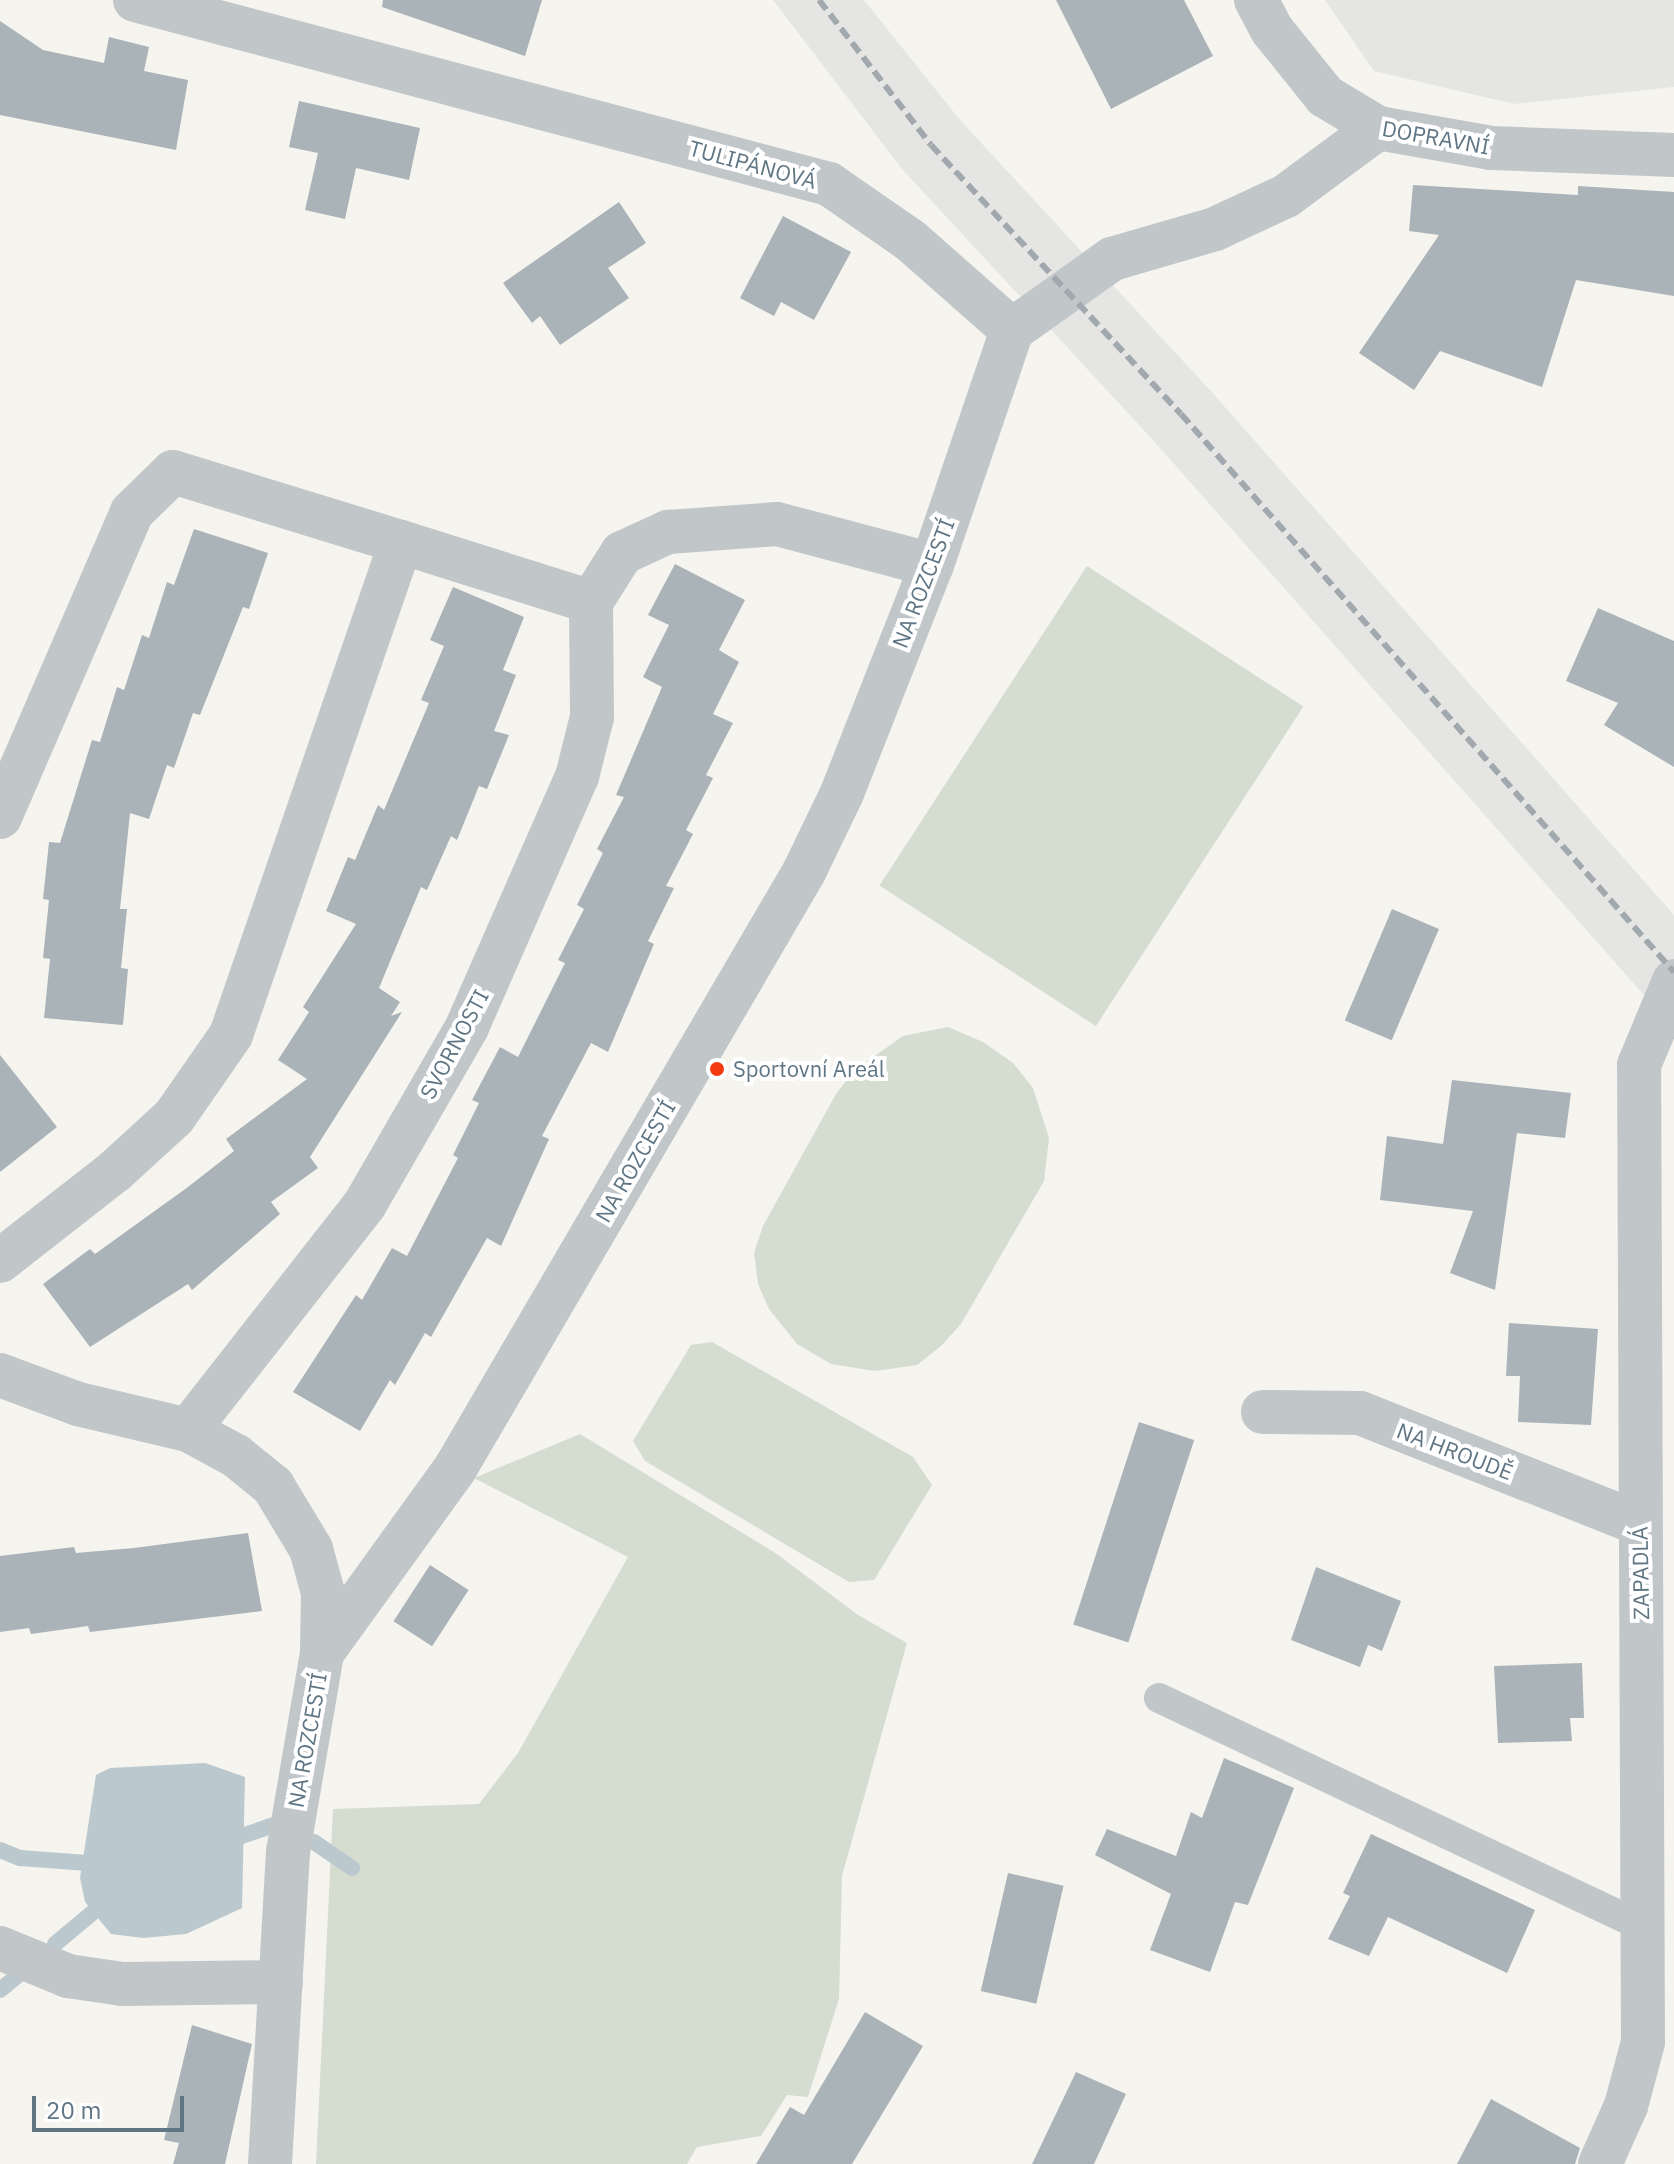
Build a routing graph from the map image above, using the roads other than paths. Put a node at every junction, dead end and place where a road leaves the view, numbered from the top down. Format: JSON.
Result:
{"nodes":[{"id":1,"x":135,"y":0,"type":"edge"},
{"id":2,"x":1256,"y":0,"type":"edge"},
{"id":3,"x":1378,"y":128,"type":"junction"},
{"id":4,"x":1674,"y":155,"type":"edge"},
{"id":5,"x":1012,"y":330,"type":"junction"},
{"id":6,"x":401,"y":542,"type":"junction"},
{"id":7,"x":932,"y":565,"type":"junction"},
{"id":8,"x":591,"y":602,"type":"junction"},
{"id":9,"x":0,"y":817,"type":"edge"},
{"id":10,"x":1674,"y":981,"type":"edge"},
{"id":11,"x":0,"y":1261,"type":"edge"},
{"id":12,"x":0,"y":1375,"type":"edge"},
{"id":13,"x":1263,"y":1412,"type":"dead end"},
{"id":14,"x":188,"y":1430,"type":"junction"},
{"id":15,"x":1640,"y":1524,"type":"junction"},
{"id":16,"x":322,"y":1653,"type":"junction"},
{"id":17,"x":1159,"y":1698,"type":"dead end"},
{"id":18,"x":1644,"y":1927,"type":"junction"},
{"id":19,"x":0,"y":1948,"type":"edge"},
{"id":20,"x":281,"y":1982,"type":"junction"},
{"id":21,"x":270,"y":2164,"type":"edge"},
{"id":22,"x":1600,"y":2164,"type":"edge"}],
"edges":[{"from":1,"to":5,"type":"street","name":"TULIPÁNOVÁ"},
{"from":2,"to":3,"type":"street","name":"DOPRAVNÍ"},
{"from":3,"to":4,"type":"street","name":"DOPRAVNÍ"},
{"from":3,"to":5,"type":"street"},
{"from":5,"to":7,"type":"street","name":"NA ROZCESTÍ"},
{"from":6,"to":8,"type":"street"},
{"from":6,"to":9,"type":"street"},
{"from":6,"to":11,"type":"street"},
{"from":7,"to":8,"type":"street"},
{"from":7,"to":16,"type":"street","name":"NA ROZCESTÍ"},
{"from":8,"to":14,"type":"street","name":"SVORNOSTI"},
{"from":10,"to":15,"type":"street","name":"ZAPADLÁ"},
{"from":12,"to":14,"type":"street"},
{"from":13,"to":15,"type":"street","name":"NA HROUDĚ"},
{"from":14,"to":16,"type":"street"},
{"from":15,"to":18,"type":"street","name":"ZAPADLÁ"},
{"from":16,"to":20,"type":"street","name":"NA ROZCESTÍ"},
{"from":17,"to":18,"type":"lane"},
{"from":18,"to":22,"type":"street","name":"ZAPADLÁ"},
{"from":19,"to":20,"type":"street"},
{"from":20,"to":21,"type":"street","name":"NA ROZCESTÍ"}]}
